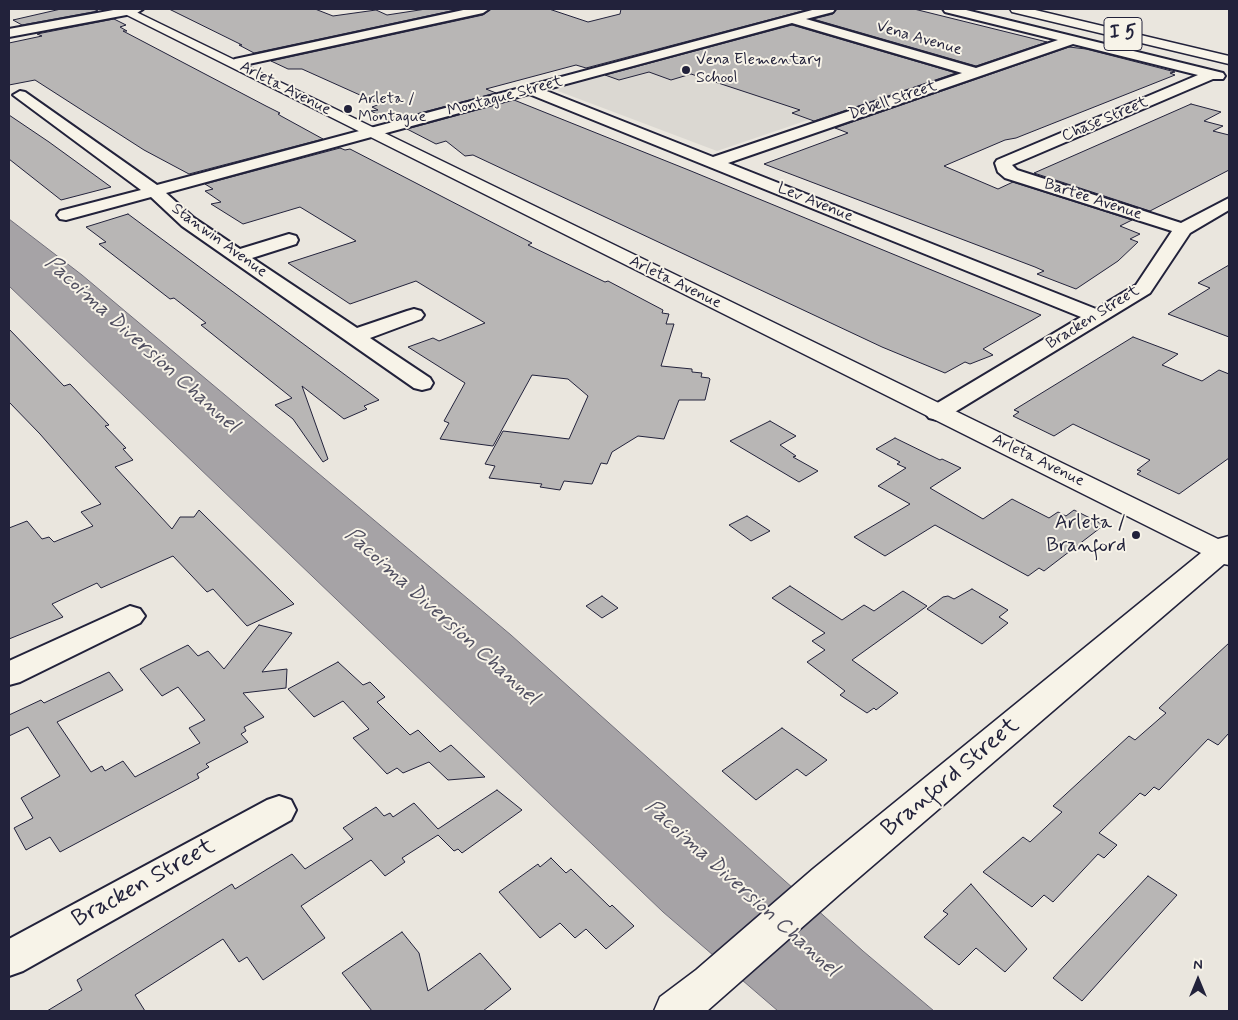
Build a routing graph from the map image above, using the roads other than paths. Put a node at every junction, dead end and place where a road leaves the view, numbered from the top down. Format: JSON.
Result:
{"nodes":[{"id":1,"x":127,"y":9,"type":"edge"},
{"id":2,"x":483,"y":9,"type":"edge"},
{"id":3,"x":829,"y":9,"type":"edge"},
{"id":4,"x":949,"y":9,"type":"edge"},
{"id":5,"x":1016,"y":9,"type":"edge"},
{"id":6,"x":1038,"y":9,"type":"edge"},
{"id":7,"x":1056,"y":9,"type":"edge"},
{"id":8,"x":793,"y":19,"type":"junction"},
{"id":9,"x":9,"y":33,"type":"edge"},
{"id":10,"x":1071,"y":40,"type":"junction"},
{"id":11,"x":1229,"y":48,"type":"edge"},
{"id":12,"x":1229,"y":54,"type":"edge"},
{"id":13,"x":1229,"y":60,"type":"edge"},
{"id":14,"x":235,"y":63,"type":"junction"},
{"id":15,"x":978,"y":73,"type":"junction"},
{"id":16,"x":1213,"y":74,"type":"junction"},
{"id":17,"x":1229,"y":78,"type":"edge"},
{"id":18,"x":531,"y":90,"type":"junction"},
{"id":19,"x":20,"y":95,"type":"dead end"},
{"id":20,"x":371,"y":132,"type":"junction"},
{"id":21,"x":715,"y":162,"type":"junction"},
{"id":22,"x":1004,"y":169,"type":"joint"},
{"id":23,"x":155,"y":192,"type":"junction"},
{"id":24,"x":1229,"y":203,"type":"edge"},
{"id":25,"x":66,"y":216,"type":"dead end"},
{"id":26,"x":1183,"y":229,"type":"junction"},
{"id":27,"x":289,"y":240,"type":"dead end"},
{"id":28,"x":238,"y":256,"type":"junction"},
{"id":29,"x":414,"y":315,"type":"dead end"},
{"id":30,"x":1098,"y":317,"type":"junction"},
{"id":31,"x":355,"y":336,"type":"junction"},
{"id":32,"x":422,"y":383,"type":"dead end"},
{"id":33,"x":937,"y":413,"type":"junction"},
{"id":34,"x":1227,"y":551,"type":"edge"},
{"id":35,"x":130,"y":616,"type":"dead end"},
{"id":36,"x":9,"y":674,"type":"edge"},
{"id":37,"x":279,"y":810,"type":"dead end"},
{"id":38,"x":9,"y":959,"type":"edge"},
{"id":39,"x":675,"y":1011,"type":"edge"}],
"edges":[{"from":1,"to":9,"type":"street"},
{"from":1,"to":14,"type":"main road","name":"Arleta Avenue"},
{"from":2,"to":14,"type":"street"},
{"from":3,"to":8,"type":"street","name":"Montague Street"},
{"from":4,"to":10,"type":"street"},
{"from":5,"to":13,"type":"main road","number":"I 5"},
{"from":6,"to":12,"type":"main road"},
{"from":7,"to":11,"type":"main road"},
{"from":8,"to":15,"type":"street","name":"Vena Avenue"},
{"from":8,"to":18,"type":"street","name":"Montague Street"},
{"from":10,"to":15,"type":"street","name":"Debell Street"},
{"from":10,"to":16,"type":"street"},
{"from":14,"to":20,"type":"main road","name":"Arleta Avenue"},
{"from":15,"to":21,"type":"street","name":"Debell Street"},
{"from":16,"to":17,"type":"street"},
{"from":16,"to":22,"type":"street","name":"Chase Street"},
{"from":18,"to":20,"type":"street","name":"Montague Street"},
{"from":18,"to":21,"type":"street","name":"Lev Avenue"},
{"from":19,"to":23,"type":"street","name":"Stanwin Avenue"},
{"from":20,"to":23,"type":"street","name":"Montague Street"},
{"from":20,"to":33,"type":"main road","name":"Arleta Avenue"},
{"from":21,"to":30,"type":"street","name":"Lev Avenue"},
{"from":22,"to":26,"type":"street","name":"Bartee Avenue"},
{"from":23,"to":25,"type":"street","name":"Montague Street"},
{"from":23,"to":28,"type":"street","name":"Stanwin Avenue"},
{"from":24,"to":26,"type":"street","name":"Bracken Street"},
{"from":26,"to":30,"type":"street","name":"Bracken Street"},
{"from":27,"to":28,"type":"street"},
{"from":28,"to":31,"type":"street","name":"Stanwin Avenue"},
{"from":29,"to":31,"type":"street"},
{"from":30,"to":33,"type":"street","name":"Bracken Street"},
{"from":31,"to":32,"type":"street","name":"Stanwin Avenue"},
{"from":33,"to":34,"type":"main road","name":"Arleta Avenue"},
{"from":34,"to":39,"type":"main road","name":"Branford Street"},
{"from":35,"to":36,"type":"street"},
{"from":37,"to":38,"type":"street","name":"Bracken Street"}]}
